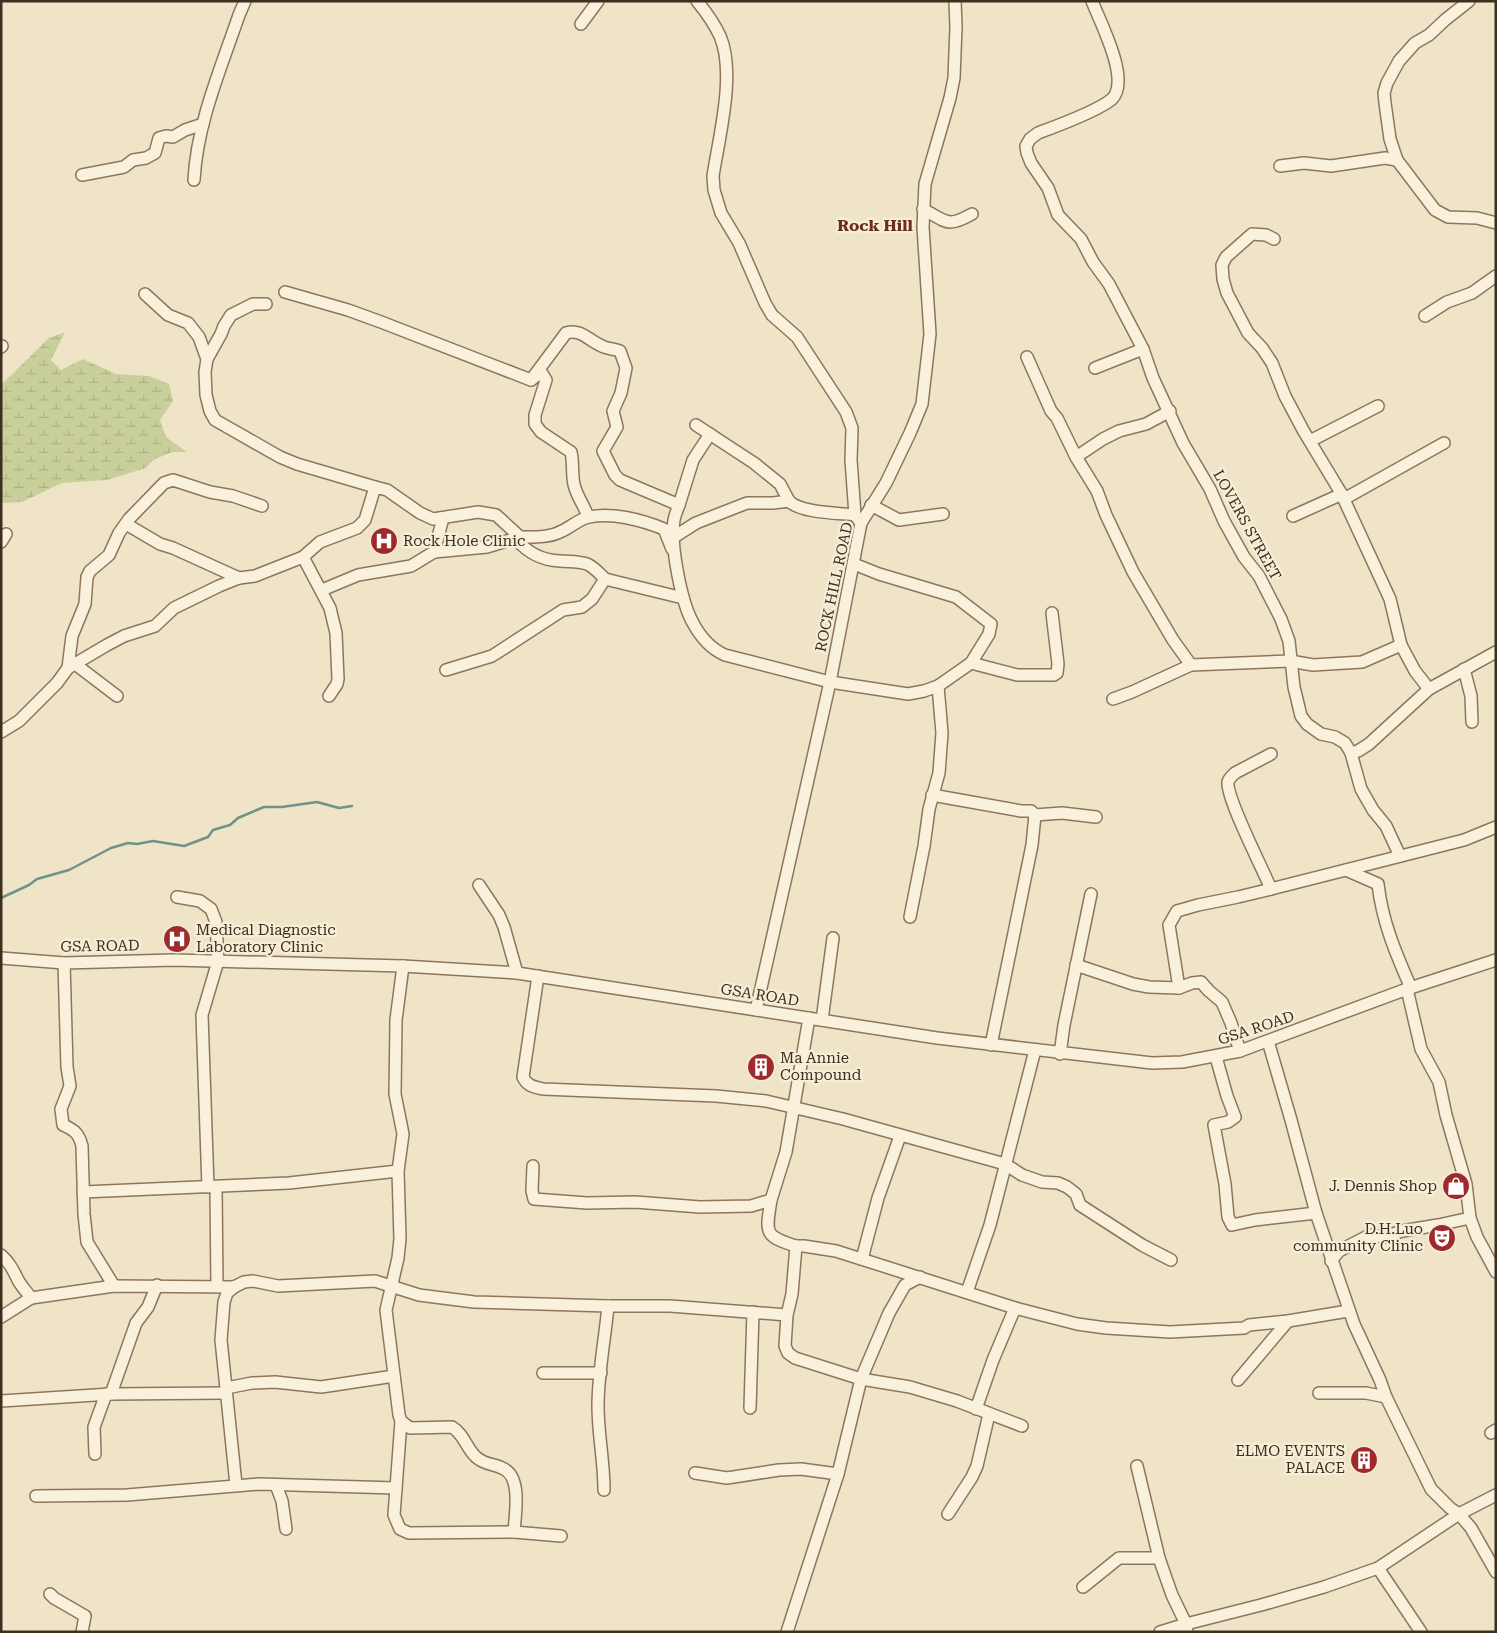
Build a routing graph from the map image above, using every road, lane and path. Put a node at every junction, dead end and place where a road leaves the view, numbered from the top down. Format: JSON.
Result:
{"nodes":[{"id":1,"x":245,"y":1,"type":"edge"},
{"id":2,"x":598,"y":1,"type":"edge"},
{"id":3,"x":697,"y":1,"type":"edge"},
{"id":4,"x":955,"y":1,"type":"edge"},
{"id":5,"x":1092,"y":1,"type":"edge"},
{"id":6,"x":1469,"y":1,"type":"edge"},
{"id":7,"x":581,"y":24,"type":"dead end"},
{"id":8,"x":203,"y":124,"type":"junction"},
{"id":9,"x":1397,"y":160,"type":"junction"},
{"id":10,"x":1280,"y":166,"type":"dead end"},
{"id":11,"x":82,"y":175,"type":"dead end"},
{"id":12,"x":194,"y":180,"type":"dead end"},
{"id":13,"x":923,"y":209,"type":"junction"},
{"id":14,"x":972,"y":214,"type":"dead end"},
{"id":15,"x":1496,"y":223,"type":"edge"},
{"id":16,"x":1274,"y":239,"type":"dead end"},
{"id":17,"x":1493,"y":278,"type":"edge"},
{"id":18,"x":1496,"y":290,"type":"edge"},
{"id":19,"x":285,"y":292,"type":"dead end"},
{"id":20,"x":145,"y":294,"type":"dead end"},
{"id":21,"x":266,"y":304,"type":"dead end"},
{"id":22,"x":1425,"y":316,"type":"dead end"},
{"id":23,"x":1143,"y":349,"type":"junction"},
{"id":24,"x":1027,"y":357,"type":"dead end"},
{"id":25,"x":206,"y":359,"type":"junction"},
{"id":26,"x":1095,"y":368,"type":"dead end"},
{"id":27,"x":531,"y":380,"type":"junction"},
{"id":28,"x":1378,"y":406,"type":"dead end"},
{"id":29,"x":1170,"y":411,"type":"junction"},
{"id":30,"x":696,"y":425,"type":"dead end"},
{"id":31,"x":710,"y":434,"type":"junction"},
{"id":32,"x":1310,"y":441,"type":"junction"},
{"id":33,"x":1444,"y":444,"type":"dead end"},
{"id":34,"x":1076,"y":457,"type":"junction"},
{"id":35,"x":375,"y":487,"type":"junction"},
{"id":36,"x":1343,"y":497,"type":"junction"},
{"id":37,"x":789,"y":501,"type":"junction"},
{"id":38,"x":679,"y":504,"type":"junction"},
{"id":39,"x":871,"y":505,"type":"junction"},
{"id":40,"x":262,"y":506,"type":"dead end"},
{"id":41,"x":943,"y":514,"type":"dead end"},
{"id":42,"x":1293,"y":516,"type":"dead end"},
{"id":43,"x":588,"y":517,"type":"junction"},
{"id":44,"x":443,"y":518,"type":"junction"},
{"id":45,"x":858,"y":519,"type":"junction"},
{"id":46,"x":126,"y":524,"type":"junction"},
{"id":47,"x":674,"y":537,"type":"junction"},
{"id":48,"x":518,"y":538,"type":"junction"},
{"id":49,"x":434,"y":552,"type":"junction"},
{"id":50,"x":674,"y":552,"type":"junction"},
{"id":51,"x":303,"y":557,"type":"junction"},
{"id":52,"x":854,"y":564,"type":"junction"},
{"id":53,"x":239,"y":578,"type":"junction"},
{"id":54,"x":605,"y":579,"type":"junction"},
{"id":55,"x":322,"y":590,"type":"junction"},
{"id":56,"x":683,"y":598,"type":"junction"},
{"id":57,"x":1052,"y":612,"type":"dead end"},
{"id":58,"x":1401,"y":645,"type":"junction"},
{"id":59,"x":1496,"y":652,"type":"edge"},
{"id":60,"x":1290,"y":661,"type":"junction"},
{"id":61,"x":971,"y":663,"type":"junction"},
{"id":62,"x":1191,"y":665,"type":"junction"},
{"id":63,"x":72,"y":666,"type":"junction"},
{"id":64,"x":1464,"y":669,"type":"junction"},
{"id":65,"x":446,"y":670,"type":"dead end"},
{"id":66,"x":830,"y":682,"type":"junction"},
{"id":67,"x":938,"y":686,"type":"junction"},
{"id":68,"x":1429,"y":689,"type":"junction"},
{"id":69,"x":117,"y":696,"type":"dead end"},
{"id":70,"x":329,"y":696,"type":"dead end"},
{"id":71,"x":1113,"y":699,"type":"dead end"},
{"id":72,"x":1472,"y":722,"type":"dead end"},
{"id":73,"x":1,"y":732,"type":"edge"},
{"id":74,"x":1351,"y":753,"type":"junction"},
{"id":75,"x":1271,"y":754,"type":"dead end"},
{"id":76,"x":932,"y":795,"type":"junction"},
{"id":77,"x":1035,"y":815,"type":"junction"},
{"id":78,"x":1096,"y":817,"type":"dead end"},
{"id":79,"x":1496,"y":827,"type":"edge"},
{"id":80,"x":1400,"y":856,"type":"junction"},
{"id":81,"x":1377,"y":860,"type":"junction"},
{"id":82,"x":1346,"y":870,"type":"junction"},
{"id":83,"x":1378,"y":884,"type":"junction"},
{"id":84,"x":479,"y":885,"type":"dead end"},
{"id":85,"x":1271,"y":888,"type":"junction"},
{"id":86,"x":1091,"y":894,"type":"dead end"},
{"id":87,"x":177,"y":897,"type":"dead end"},
{"id":88,"x":910,"y":917,"type":"dead end"},
{"id":89,"x":833,"y":938,"type":"dead end"},
{"id":90,"x":4,"y":956,"type":"edge"},
{"id":91,"x":1496,"y":960,"type":"edge"},
{"id":92,"x":218,"y":962,"type":"junction"},
{"id":93,"x":64,"y":963,"type":"junction"},
{"id":94,"x":404,"y":966,"type":"junction"},
{"id":95,"x":1076,"y":966,"type":"junction"},
{"id":96,"x":517,"y":973,"type":"junction"},
{"id":97,"x":538,"y":976,"type":"junction"},
{"id":98,"x":1179,"y":988,"type":"junction"},
{"id":99,"x":1409,"y":989,"type":"junction"},
{"id":100,"x":756,"y":1010,"type":"junction"},
{"id":101,"x":809,"y":1018,"type":"junction"},
{"id":102,"x":822,"y":1020,"type":"junction"},
{"id":103,"x":1268,"y":1041,"type":"junction"},
{"id":104,"x":992,"y":1045,"type":"junction"},
{"id":105,"x":1035,"y":1050,"type":"junction"},
{"id":106,"x":1240,"y":1051,"type":"junction"},
{"id":107,"x":1060,"y":1054,"type":"junction"},
{"id":108,"x":1216,"y":1057,"type":"junction"},
{"id":109,"x":794,"y":1108,"type":"junction"},
{"id":110,"x":900,"y":1136,"type":"junction"},
{"id":111,"x":1005,"y":1164,"type":"junction"},
{"id":112,"x":533,"y":1166,"type":"dead end"},
{"id":113,"x":398,"y":1171,"type":"junction"},
{"id":114,"x":212,"y":1187,"type":"junction"},
{"id":115,"x":83,"y":1192,"type":"junction"},
{"id":116,"x":771,"y":1200,"type":"junction"},
{"id":117,"x":1316,"y":1213,"type":"junction"},
{"id":118,"x":1470,"y":1218,"type":"junction"},
{"id":119,"x":796,"y":1246,"type":"junction"},
{"id":120,"x":1,"y":1255,"type":"edge"},
{"id":121,"x":862,"y":1259,"type":"junction"},
{"id":122,"x":1171,"y":1260,"type":"dead end"},
{"id":123,"x":1331,"y":1261,"type":"junction"},
{"id":124,"x":1496,"y":1272,"type":"edge"},
{"id":125,"x":905,"y":1279,"type":"junction"},
{"id":126,"x":157,"y":1285,"type":"junction"},
{"id":127,"x":114,"y":1286,"type":"junction"},
{"id":128,"x":217,"y":1286,"type":"junction"},
{"id":129,"x":392,"y":1286,"type":"junction"},
{"id":130,"x":234,"y":1287,"type":"junction"},
{"id":131,"x":967,"y":1292,"type":"junction"},
{"id":132,"x":31,"y":1298,"type":"junction"},
{"id":133,"x":608,"y":1306,"type":"junction"},
{"id":134,"x":1015,"y":1308,"type":"junction"},
{"id":135,"x":1348,"y":1310,"type":"junction"},
{"id":136,"x":753,"y":1312,"type":"junction"},
{"id":137,"x":787,"y":1315,"type":"junction"},
{"id":138,"x":1,"y":1317,"type":"edge"},
{"id":139,"x":1288,"y":1321,"type":"junction"},
{"id":140,"x":543,"y":1373,"type":"dead end"},
{"id":141,"x":601,"y":1373,"type":"junction"},
{"id":142,"x":394,"y":1376,"type":"junction"},
{"id":143,"x":861,"y":1379,"type":"junction"},
{"id":144,"x":1238,"y":1380,"type":"dead end"},
{"id":145,"x":226,"y":1391,"type":"junction"},
{"id":146,"x":1319,"y":1393,"type":"dead end"},
{"id":147,"x":109,"y":1394,"type":"junction"},
{"id":148,"x":1386,"y":1397,"type":"junction"},
{"id":149,"x":1,"y":1401,"type":"edge"},
{"id":150,"x":750,"y":1408,"type":"dead end"},
{"id":151,"x":976,"y":1409,"type":"junction"},
{"id":152,"x":989,"y":1414,"type":"junction"},
{"id":153,"x":401,"y":1421,"type":"junction"},
{"id":154,"x":1022,"y":1426,"type":"dead end"},
{"id":155,"x":95,"y":1454,"type":"dead end"},
{"id":156,"x":1137,"y":1466,"type":"dead end"},
{"id":157,"x":695,"y":1473,"type":"dead end"},
{"id":158,"x":838,"y":1474,"type":"junction"},
{"id":159,"x":236,"y":1485,"type":"junction"},
{"id":160,"x":276,"y":1485,"type":"junction"},
{"id":161,"x":396,"y":1488,"type":"junction"},
{"id":162,"x":604,"y":1490,"type":"dead end"},
{"id":163,"x":1496,"y":1495,"type":"edge"},
{"id":164,"x":36,"y":1496,"type":"dead end"},
{"id":165,"x":948,"y":1514,"type":"dead end"},
{"id":166,"x":1459,"y":1514,"type":"junction"},
{"id":167,"x":286,"y":1529,"type":"dead end"},
{"id":168,"x":514,"y":1532,"type":"junction"},
{"id":169,"x":561,"y":1536,"type":"dead end"},
{"id":170,"x":1496,"y":1546,"type":"edge"},
{"id":171,"x":1483,"y":1549,"type":"junction"},
{"id":172,"x":1159,"y":1558,"type":"junction"},
{"id":173,"x":1378,"y":1568,"type":"junction"},
{"id":174,"x":1496,"y":1572,"type":"edge"},
{"id":175,"x":1083,"y":1587,"type":"dead end"},
{"id":176,"x":50,"y":1594,"type":"dead end"},
{"id":177,"x":1186,"y":1628,"type":"edge"},
{"id":178,"x":82,"y":1632,"type":"edge"},
{"id":179,"x":787,"y":1632,"type":"edge"},
{"id":180,"x":1160,"y":1632,"type":"edge"},
{"id":181,"x":1421,"y":1632,"type":"edge"}],
"edges":[{"from":1,"to":8,"type":"street"},
{"from":2,"to":7,"type":"street"},
{"from":3,"to":45,"type":"street"},
{"from":4,"to":13,"type":"street","name":"ROCK HILL ROAD"},
{"from":5,"to":23,"type":"street","name":"LOVERS STREET"},
{"from":6,"to":9,"type":"street"},
{"from":8,"to":11,"type":"street"},
{"from":8,"to":12,"type":"street"},
{"from":9,"to":10,"type":"street"},
{"from":9,"to":15,"type":"street"},
{"from":13,"to":14,"type":"street"},
{"from":13,"to":39,"type":"street","name":"ROCK HILL ROAD"},
{"from":16,"to":32,"type":"street"},
{"from":17,"to":18,"type":"street"},
{"from":17,"to":22,"type":"street"},
{"from":19,"to":27,"type":"street"},
{"from":20,"to":25,"type":"street"},
{"from":21,"to":25,"type":"street"},
{"from":23,"to":26,"type":"street"},
{"from":23,"to":29,"type":"street","name":"LOVERS STREET"},
{"from":24,"to":34,"type":"street"},
{"from":25,"to":35,"type":"street"},
{"from":27,"to":38,"type":"street"},
{"from":27,"to":43,"type":"street"},
{"from":28,"to":32,"type":"street"},
{"from":29,"to":34,"type":"street"},
{"from":29,"to":60,"type":"street","name":"LOVERS STREET"},
{"from":30,"to":31,"type":"street"},
{"from":31,"to":37,"type":"street"},
{"from":31,"to":38,"type":"street"},
{"from":32,"to":36,"type":"street"},
{"from":33,"to":36,"type":"street"},
{"from":34,"to":62,"type":"street"},
{"from":35,"to":44,"type":"street"},
{"from":35,"to":51,"type":"street"},
{"from":36,"to":42,"type":"street"},
{"from":36,"to":58,"type":"street"},
{"from":37,"to":45,"type":"street"},
{"from":37,"to":47,"type":"street"},
{"from":38,"to":47,"type":"street"},
{"from":39,"to":41,"type":"street"},
{"from":39,"to":45,"type":"street","name":"ROCK HILL ROAD"},
{"from":40,"to":46,"type":"street"},
{"from":43,"to":48,"type":"street"},
{"from":43,"to":50,"type":"street"},
{"from":44,"to":48,"type":"street"},
{"from":44,"to":49,"type":"street"},
{"from":45,"to":52,"type":"street","name":"ROCK HILL ROAD"},
{"from":46,"to":53,"type":"street"},
{"from":46,"to":63,"type":"street"},
{"from":47,"to":50,"type":"street"},
{"from":48,"to":49,"type":"street"},
{"from":48,"to":54,"type":"street"},
{"from":49,"to":55,"type":"street"},
{"from":50,"to":56,"type":"street"},
{"from":51,"to":53,"type":"street"},
{"from":51,"to":55,"type":"street"},
{"from":52,"to":61,"type":"street"},
{"from":52,"to":66,"type":"street","name":"ROCK HILL ROAD"},
{"from":53,"to":63,"type":"street"},
{"from":54,"to":56,"type":"street"},
{"from":54,"to":65,"type":"street"},
{"from":55,"to":70,"type":"street"},
{"from":56,"to":66,"type":"street"},
{"from":57,"to":61,"type":"street"},
{"from":58,"to":60,"type":"street"},
{"from":58,"to":68,"type":"street"},
{"from":59,"to":64,"type":"street"},
{"from":60,"to":62,"type":"street"},
{"from":60,"to":74,"type":"street","name":"LOVERS STREET"},
{"from":61,"to":67,"type":"street"},
{"from":62,"to":71,"type":"street"},
{"from":63,"to":69,"type":"street"},
{"from":63,"to":73,"type":"street"},
{"from":64,"to":68,"type":"street"},
{"from":64,"to":72,"type":"street"},
{"from":66,"to":67,"type":"street"},
{"from":66,"to":100,"type":"street","name":"ROCK HILL ROAD"},
{"from":67,"to":76,"type":"street"},
{"from":68,"to":74,"type":"street"},
{"from":74,"to":80,"type":"street"},
{"from":75,"to":85,"type":"street"},
{"from":76,"to":77,"type":"street"},
{"from":76,"to":88,"type":"street"},
{"from":77,"to":78,"type":"street"},
{"from":77,"to":104,"type":"street"},
{"from":79,"to":80,"type":"street"},
{"from":80,"to":81,"type":"street"},
{"from":81,"to":82,"type":"street"},
{"from":81,"to":83,"type":"street"},
{"from":82,"to":83,"type":"street"},
{"from":82,"to":85,"type":"street"},
{"from":83,"to":99,"type":"street"},
{"from":84,"to":96,"type":"street"},
{"from":85,"to":98,"type":"street"},
{"from":86,"to":95,"type":"street"},
{"from":87,"to":92,"type":"street"},
{"from":89,"to":102,"type":"street"},
{"from":90,"to":93,"type":"street","name":"GSA ROAD"},
{"from":91,"to":99,"type":"street","name":"GSA ROAD"},
{"from":92,"to":93,"type":"street","name":"GSA ROAD"},
{"from":92,"to":94,"type":"street","name":"GSA ROAD"},
{"from":92,"to":114,"type":"street"},
{"from":93,"to":115,"type":"street"},
{"from":94,"to":96,"type":"street","name":"GSA ROAD"},
{"from":94,"to":113,"type":"street"},
{"from":95,"to":98,"type":"street"},
{"from":95,"to":107,"type":"street"},
{"from":96,"to":97,"type":"street","name":"GSA ROAD"},
{"from":97,"to":100,"type":"street","name":"GSA ROAD"},
{"from":97,"to":109,"type":"street"},
{"from":98,"to":106,"type":"street"},
{"from":99,"to":103,"type":"street","name":"GSA ROAD"},
{"from":99,"to":118,"type":"street"},
{"from":100,"to":101,"type":"street","name":"GSA ROAD"},
{"from":101,"to":102,"type":"street","name":"GSA ROAD"},
{"from":101,"to":109,"type":"street"},
{"from":102,"to":104,"type":"street","name":"GSA ROAD"},
{"from":103,"to":106,"type":"street","name":"GSA ROAD"},
{"from":103,"to":117,"type":"street"},
{"from":104,"to":105,"type":"street","name":"GSA ROAD"},
{"from":105,"to":107,"type":"street","name":"GSA ROAD"},
{"from":105,"to":111,"type":"street"},
{"from":106,"to":108,"type":"street","name":"GSA ROAD"},
{"from":107,"to":108,"type":"street","name":"GSA ROAD"},
{"from":108,"to":117,"type":"street"},
{"from":109,"to":110,"type":"street"},
{"from":109,"to":116,"type":"street"},
{"from":110,"to":111,"type":"street"},
{"from":110,"to":121,"type":"street"},
{"from":111,"to":122,"type":"street"},
{"from":111,"to":131,"type":"street"},
{"from":112,"to":116,"type":"street"},
{"from":113,"to":114,"type":"street"},
{"from":113,"to":129,"type":"street"},
{"from":114,"to":115,"type":"street"},
{"from":114,"to":128,"type":"street"},
{"from":115,"to":127,"type":"street"},
{"from":116,"to":119,"type":"street"},
{"from":117,"to":123,"type":"street"},
{"from":118,"to":123,"type":"street"},
{"from":118,"to":124,"type":"street"},
{"from":119,"to":121,"type":"street"},
{"from":119,"to":137,"type":"street"},
{"from":120,"to":132,"type":"street"},
{"from":121,"to":125,"type":"street"},
{"from":123,"to":135,"type":"street"},
{"from":125,"to":131,"type":"street"},
{"from":125,"to":143,"type":"street"},
{"from":126,"to":127,"type":"street"},
{"from":126,"to":128,"type":"street"},
{"from":126,"to":147,"type":"street"},
{"from":127,"to":132,"type":"street"},
{"from":128,"to":130,"type":"street"},
{"from":129,"to":130,"type":"street"},
{"from":129,"to":133,"type":"street"},
{"from":129,"to":142,"type":"street"},
{"from":130,"to":145,"type":"street"},
{"from":131,"to":134,"type":"street"},
{"from":132,"to":138,"type":"street"},
{"from":133,"to":136,"type":"street"},
{"from":133,"to":141,"type":"street"},
{"from":134,"to":139,"type":"street"},
{"from":134,"to":151,"type":"street"},
{"from":135,"to":139,"type":"street"},
{"from":135,"to":148,"type":"street"},
{"from":136,"to":137,"type":"street"},
{"from":136,"to":150,"type":"street"},
{"from":137,"to":143,"type":"street"},
{"from":139,"to":144,"type":"street"},
{"from":140,"to":141,"type":"street"},
{"from":141,"to":162,"type":"street"},
{"from":142,"to":145,"type":"street"},
{"from":142,"to":153,"type":"street"},
{"from":143,"to":151,"type":"street"},
{"from":143,"to":158,"type":"street"},
{"from":145,"to":147,"type":"street"},
{"from":145,"to":159,"type":"street"},
{"from":146,"to":148,"type":"street"},
{"from":147,"to":149,"type":"street"},
{"from":147,"to":155,"type":"street"},
{"from":148,"to":166,"type":"street"},
{"from":151,"to":152,"type":"street"},
{"from":152,"to":154,"type":"street"},
{"from":152,"to":165,"type":"street"},
{"from":153,"to":161,"type":"street"},
{"from":153,"to":168,"type":"street"},
{"from":156,"to":172,"type":"street"},
{"from":157,"to":158,"type":"street"},
{"from":158,"to":179,"type":"street"},
{"from":159,"to":160,"type":"street"},
{"from":159,"to":164,"type":"street"},
{"from":160,"to":161,"type":"street"},
{"from":160,"to":167,"type":"street"},
{"from":161,"to":168,"type":"street"},
{"from":163,"to":166,"type":"street"},
{"from":166,"to":171,"type":"street"},
{"from":166,"to":173,"type":"street"},
{"from":168,"to":169,"type":"street"},
{"from":170,"to":171,"type":"street"},
{"from":171,"to":174,"type":"street"},
{"from":172,"to":175,"type":"street"},
{"from":172,"to":177,"type":"street"},
{"from":173,"to":177,"type":"street"},
{"from":173,"to":181,"type":"street"},
{"from":176,"to":178,"type":"street"},
{"from":177,"to":180,"type":"street"}]}
